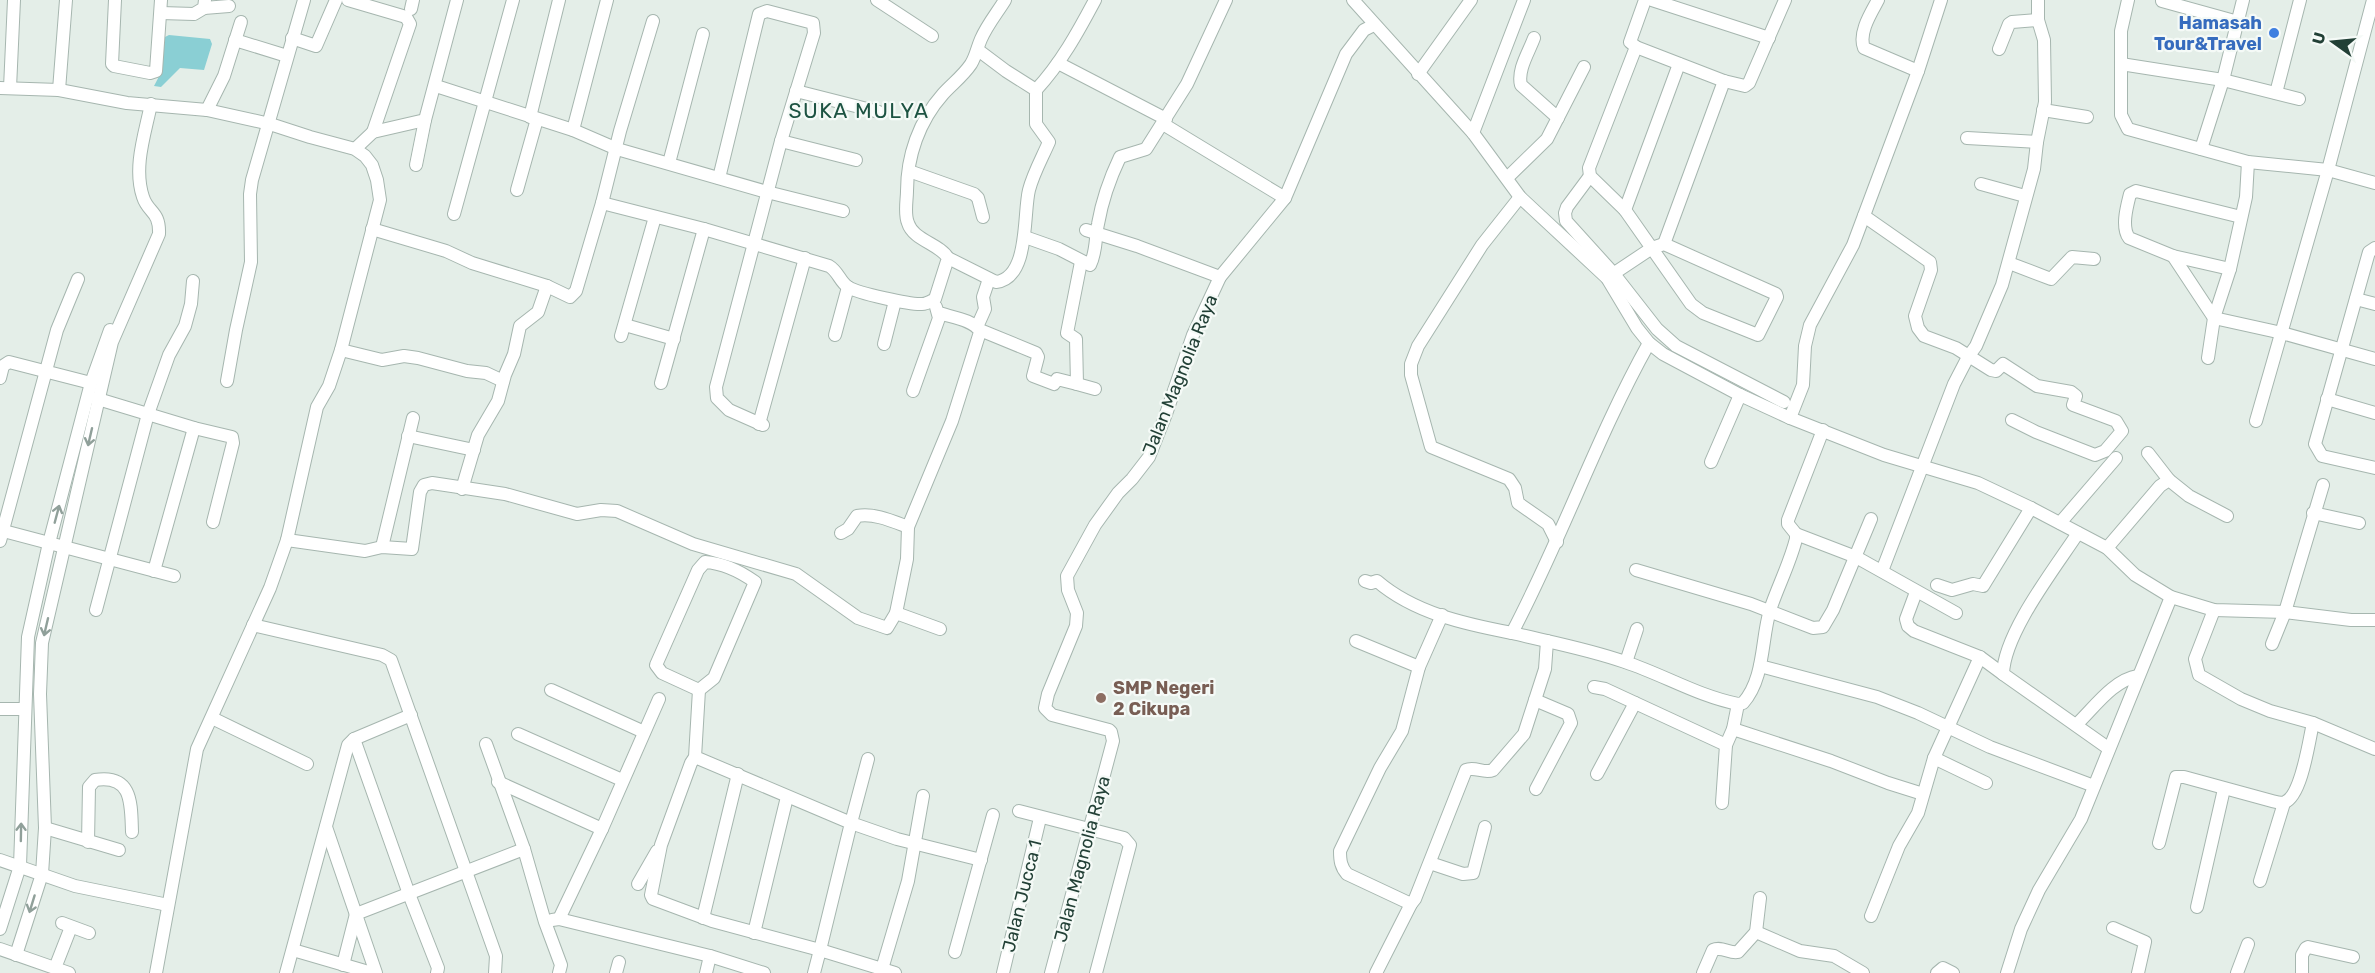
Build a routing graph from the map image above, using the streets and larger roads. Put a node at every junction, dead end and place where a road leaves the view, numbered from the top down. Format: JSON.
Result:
{"nodes":[{"id":1,"x":14,"y":0,"type":"edge"},
{"id":2,"x":66,"y":0,"type":"edge"},
{"id":3,"x":115,"y":0,"type":"edge"},
{"id":4,"x":161,"y":0,"type":"edge"},
{"id":5,"x":304,"y":0,"type":"edge"},
{"id":6,"x":336,"y":0,"type":"edge"},
{"id":7,"x":348,"y":0,"type":"edge"},
{"id":8,"x":457,"y":0,"type":"edge"},
{"id":9,"x":513,"y":0,"type":"edge"},
{"id":10,"x":559,"y":0,"type":"edge"},
{"id":11,"x":607,"y":0,"type":"edge"},
{"id":12,"x":877,"y":0,"type":"edge"},
{"id":13,"x":1005,"y":0,"type":"edge"},
{"id":14,"x":1095,"y":0,"type":"edge"},
{"id":15,"x":1226,"y":0,"type":"edge"},
{"id":16,"x":1353,"y":0,"type":"edge"},
{"id":17,"x":1471,"y":0,"type":"edge"},
{"id":18,"x":1524,"y":0,"type":"edge"},
{"id":19,"x":1645,"y":0,"type":"edge"},
{"id":20,"x":1652,"y":0,"type":"edge"},
{"id":21,"x":1785,"y":0,"type":"edge"},
{"id":22,"x":1878,"y":0,"type":"edge"},
{"id":23,"x":1941,"y":0,"type":"edge"},
{"id":24,"x":2038,"y":0,"type":"edge"},
{"id":25,"x":2128,"y":0,"type":"edge"},
{"id":26,"x":2243,"y":0,"type":"edge"},
{"id":27,"x":2300,"y":0,"type":"edge"},
{"id":28,"x":2373,"y":0,"type":"edge"},
{"id":29,"x":2162,"y":2,"type":"dead end"},
{"id":30,"x":204,"y":4,"type":"edge"},
{"id":31,"x":2193,"y":5,"type":"edge"},
{"id":32,"x":229,"y":6,"type":"dead end"},
{"id":33,"x":160,"y":13,"type":"junction"},
{"id":34,"x":2038,"y":20,"type":"junction"},
{"id":35,"x":241,"y":21,"type":"dead end"},
{"id":36,"x":653,"y":21,"type":"dead end"},
{"id":37,"x":2238,"y":22,"type":"junction"},
{"id":38,"x":1374,"y":25,"type":"junction"},
{"id":39,"x":703,"y":34,"type":"dead end"},
{"id":40,"x":932,"y":36,"type":"dead end"},
{"id":41,"x":292,"y":38,"type":"junction"},
{"id":42,"x":1534,"y":38,"type":"dead end"},
{"id":43,"x":1769,"y":38,"type":"junction"},
{"id":44,"x":236,"y":40,"type":"junction"},
{"id":45,"x":1636,"y":47,"type":"junction"},
{"id":46,"x":1999,"y":49,"type":"dead end"},
{"id":47,"x":978,"y":50,"type":"junction"},
{"id":48,"x":287,"y":56,"type":"junction"},
{"id":49,"x":1058,"y":63,"type":"junction"},
{"id":50,"x":1680,"y":64,"type":"junction"},
{"id":51,"x":2121,"y":64,"type":"junction"},
{"id":52,"x":1584,"y":67,"type":"dead end"},
{"id":53,"x":1918,"y":71,"type":"junction"},
{"id":54,"x":1418,"y":74,"type":"junction"},
{"id":55,"x":2223,"y":80,"type":"junction"},
{"id":56,"x":1724,"y":81,"type":"junction"},
{"id":57,"x":436,"y":86,"type":"junction"},
{"id":58,"x":5,"y":88,"type":"edge"},
{"id":59,"x":58,"y":90,"type":"junction"},
{"id":60,"x":1036,"y":90,"type":"junction"},
{"id":61,"x":796,"y":91,"type":"junction"},
{"id":62,"x":2276,"y":93,"type":"junction"},
{"id":63,"x":2299,"y":99,"type":"dead end"},
{"id":64,"x":486,"y":101,"type":"junction"},
{"id":65,"x":151,"y":104,"type":"junction"},
{"id":66,"x":207,"y":110,"type":"junction"},
{"id":67,"x":2043,"y":111,"type":"junction"},
{"id":68,"x":879,"y":112,"type":"dead end"},
{"id":69,"x":2087,"y":117,"type":"dead end"},
{"id":70,"x":534,"y":118,"type":"junction"},
{"id":71,"x":1558,"y":118,"type":"junction"},
{"id":72,"x":425,"y":120,"type":"junction"},
{"id":73,"x":1164,"y":121,"type":"junction"},
{"id":74,"x":270,"y":124,"type":"junction"},
{"id":75,"x":573,"y":130,"type":"junction"},
{"id":76,"x":373,"y":132,"type":"junction"},
{"id":77,"x":1473,"y":133,"type":"junction"},
{"id":78,"x":1967,"y":138,"type":"dead end"},
{"id":79,"x":781,"y":141,"type":"junction"},
{"id":80,"x":2037,"y":142,"type":"junction"},
{"id":81,"x":616,"y":148,"type":"junction"},
{"id":82,"x":355,"y":149,"type":"junction"},
{"id":83,"x":2201,"y":149,"type":"junction"},
{"id":84,"x":856,"y":160,"type":"dead end"},
{"id":85,"x":2248,"y":162,"type":"junction"},
{"id":86,"x":669,"y":163,"type":"junction"},
{"id":87,"x":417,"y":165,"type":"dead end"},
{"id":88,"x":2328,"y":170,"type":"junction"},
{"id":89,"x":909,"y":171,"type":"junction"},
{"id":90,"x":1590,"y":176,"type":"junction"},
{"id":91,"x":719,"y":178,"type":"junction"},
{"id":92,"x":1507,"y":178,"type":"junction"},
{"id":93,"x":2375,"y":183,"type":"edge"},
{"id":94,"x":1981,"y":184,"type":"dead end"},
{"id":95,"x":517,"y":190,"type":"dead end"},
{"id":96,"x":767,"y":192,"type":"junction"},
{"id":97,"x":2025,"y":196,"type":"junction"},
{"id":98,"x":1520,"y":197,"type":"junction"},
{"id":99,"x":1285,"y":198,"type":"junction"},
{"id":100,"x":602,"y":203,"type":"junction"},
{"id":101,"x":1625,"y":210,"type":"junction"},
{"id":102,"x":843,"y":211,"type":"dead end"},
{"id":103,"x":454,"y":214,"type":"dead end"},
{"id":104,"x":1864,"y":216,"type":"junction"},
{"id":105,"x":655,"y":217,"type":"junction"},
{"id":106,"x":983,"y":217,"type":"dead end"},
{"id":107,"x":2241,"y":218,"type":"junction"},
{"id":108,"x":159,"y":223,"type":"junction"},
{"id":109,"x":704,"y":229,"type":"junction"},
{"id":110,"x":372,"y":230,"type":"junction"},
{"id":111,"x":1092,"y":232,"type":"junction"},
{"id":112,"x":1025,"y":237,"type":"junction"},
{"id":113,"x":755,"y":244,"type":"junction"},
{"id":114,"x":1658,"y":246,"type":"junction"},
{"id":115,"x":2375,"y":249,"type":"edge"},
{"id":116,"x":2173,"y":256,"type":"junction"},
{"id":117,"x":806,"y":258,"type":"junction"},
{"id":118,"x":948,"y":258,"type":"junction"},
{"id":119,"x":2094,"y":259,"type":"dead end"},
{"id":120,"x":1081,"y":262,"type":"junction"},
{"id":121,"x":2008,"y":263,"type":"junction"},
{"id":122,"x":2230,"y":269,"type":"junction"},
{"id":123,"x":1611,"y":276,"type":"junction"},
{"id":124,"x":1220,"y":277,"type":"junction"},
{"id":125,"x":78,"y":279,"type":"dead end"},
{"id":126,"x":989,"y":279,"type":"junction"},
{"id":127,"x":193,"y":281,"type":"dead end"},
{"id":128,"x":547,"y":286,"type":"junction"},
{"id":129,"x":848,"y":287,"type":"junction"},
{"id":130,"x":2356,"y":299,"type":"junction"},
{"id":131,"x":895,"y":301,"type":"junction"},
{"id":132,"x":932,"y":301,"type":"junction"},
{"id":133,"x":2375,"y":304,"type":"edge"},
{"id":134,"x":939,"y":313,"type":"junction"},
{"id":135,"x":2214,"y":318,"type":"junction"},
{"id":136,"x":979,"y":328,"type":"junction"},
{"id":137,"x":2282,"y":333,"type":"junction"},
{"id":138,"x":835,"y":335,"type":"dead end"},
{"id":139,"x":674,"y":339,"type":"junction"},
{"id":140,"x":1649,"y":343,"type":"junction"},
{"id":141,"x":884,"y":344,"type":"dead end"},
{"id":142,"x":341,"y":350,"type":"junction"},
{"id":143,"x":2341,"y":350,"type":"junction"},
{"id":144,"x":1968,"y":357,"type":"junction"},
{"id":145,"x":2208,"y":358,"type":"dead end"},
{"id":146,"x":2375,"y":359,"type":"edge"},
{"id":147,"x":45,"y":370,"type":"junction"},
{"id":148,"x":0,"y":378,"type":"edge"},
{"id":149,"x":227,"y":381,"type":"dead end"},
{"id":150,"x":503,"y":381,"type":"junction"},
{"id":151,"x":91,"y":383,"type":"junction"},
{"id":152,"x":661,"y":383,"type":"dead end"},
{"id":153,"x":1077,"y":384,"type":"junction"},
{"id":154,"x":1095,"y":389,"type":"dead end"},
{"id":155,"x":913,"y":391,"type":"dead end"},
{"id":156,"x":1740,"y":394,"type":"junction"},
{"id":157,"x":98,"y":399,"type":"junction"},
{"id":158,"x":2327,"y":399,"type":"junction"},
{"id":159,"x":1784,"y":402,"type":"dead end"},
{"id":160,"x":2375,"y":413,"type":"edge"},
{"id":161,"x":148,"y":414,"type":"junction"},
{"id":162,"x":413,"y":418,"type":"dead end"},
{"id":163,"x":1790,"y":418,"type":"junction"},
{"id":164,"x":2012,"y":420,"type":"dead end"},
{"id":165,"x":2256,"y":421,"type":"dead end"},
{"id":166,"x":194,"y":428,"type":"junction"},
{"id":167,"x":1823,"y":430,"type":"junction"},
{"id":168,"x":408,"y":436,"type":"junction"},
{"id":169,"x":474,"y":450,"type":"junction"},
{"id":170,"x":2148,"y":453,"type":"dead end"},
{"id":171,"x":2116,"y":458,"type":"dead end"},
{"id":172,"x":1711,"y":462,"type":"dead end"},
{"id":173,"x":1924,"y":466,"type":"junction"},
{"id":174,"x":2375,"y":468,"type":"edge"},
{"id":175,"x":2169,"y":480,"type":"junction"},
{"id":176,"x":2323,"y":485,"type":"dead end"},
{"id":177,"x":462,"y":489,"type":"junction"},
{"id":178,"x":2031,"y":508,"type":"junction"},
{"id":179,"x":2313,"y":513,"type":"junction"},
{"id":180,"x":2227,"y":516,"type":"dead end"},
{"id":181,"x":1871,"y":519,"type":"dead end"},
{"id":182,"x":213,"y":522,"type":"dead end"},
{"id":183,"x":2060,"y":523,"type":"junction"},
{"id":184,"x":2359,"y":523,"type":"dead end"},
{"id":185,"x":908,"y":527,"type":"junction"},
{"id":186,"x":1,"y":534,"type":"edge"},
{"id":187,"x":841,"y":534,"type":"dead end"},
{"id":188,"x":1796,"y":534,"type":"junction"},
{"id":189,"x":2078,"y":534,"type":"junction"},
{"id":190,"x":287,"y":540,"type":"junction"},
{"id":191,"x":1557,"y":542,"type":"junction"},
{"id":192,"x":49,"y":543,"type":"junction"},
{"id":193,"x":382,"y":547,"type":"junction"},
{"id":194,"x":65,"y":548,"type":"junction"},
{"id":195,"x":2107,"y":548,"type":"junction"},
{"id":196,"x":1856,"y":557,"type":"junction"},
{"id":197,"x":110,"y":559,"type":"junction"},
{"id":198,"x":1636,"y":570,"type":"dead end"},
{"id":199,"x":154,"y":571,"type":"junction"},
{"id":200,"x":1882,"y":571,"type":"junction"},
{"id":201,"x":174,"y":576,"type":"dead end"},
{"id":202,"x":1365,"y":581,"type":"dead end"},
{"id":203,"x":1937,"y":585,"type":"dead end"},
{"id":204,"x":1916,"y":592,"type":"junction"},
{"id":205,"x":2171,"y":597,"type":"junction"},
{"id":206,"x":96,"y":610,"type":"dead end"},
{"id":207,"x":2214,"y":610,"type":"junction"},
{"id":208,"x":1770,"y":612,"type":"junction"},
{"id":209,"x":2285,"y":612,"type":"junction"},
{"id":210,"x":896,"y":613,"type":"junction"},
{"id":211,"x":1956,"y":613,"type":"dead end"},
{"id":212,"x":1442,"y":615,"type":"junction"},
{"id":213,"x":2375,"y":620,"type":"edge"},
{"id":214,"x":253,"y":625,"type":"junction"},
{"id":215,"x":940,"y":629,"type":"dead end"},
{"id":216,"x":1637,"y":629,"type":"dead end"},
{"id":217,"x":1512,"y":633,"type":"junction"},
{"id":218,"x":1356,"y":641,"type":"dead end"},
{"id":219,"x":1547,"y":642,"type":"junction"},
{"id":220,"x":2271,"y":644,"type":"dead end"},
{"id":221,"x":1980,"y":657,"type":"junction"},
{"id":222,"x":1626,"y":662,"type":"junction"},
{"id":223,"x":1760,"y":666,"type":"junction"},
{"id":224,"x":1419,"y":667,"type":"junction"},
{"id":225,"x":2003,"y":674,"type":"junction"},
{"id":226,"x":2139,"y":676,"type":"junction"},
{"id":227,"x":1594,"y":687,"type":"dead end"},
{"id":228,"x":551,"y":690,"type":"dead end"},
{"id":229,"x":699,"y":690,"type":"junction"},
{"id":230,"x":24,"y":693,"type":"junction"},
{"id":231,"x":40,"y":694,"type":"junction"},
{"id":232,"x":659,"y":699,"type":"dead end"},
{"id":233,"x":1535,"y":700,"type":"junction"},
{"id":234,"x":1635,"y":703,"type":"junction"},
{"id":235,"x":1738,"y":704,"type":"junction"},
{"id":236,"x":0,"y":709,"type":"edge"},
{"id":237,"x":24,"y":709,"type":"junction"},
{"id":238,"x":411,"y":715,"type":"junction"},
{"id":239,"x":212,"y":718,"type":"junction"},
{"id":240,"x":2313,"y":723,"type":"junction"},
{"id":241,"x":2076,"y":725,"type":"junction"},
{"id":242,"x":1949,"y":727,"type":"junction"},
{"id":243,"x":1733,"y":729,"type":"junction"},
{"id":244,"x":644,"y":732,"type":"junction"},
{"id":245,"x":518,"y":734,"type":"dead end"},
{"id":246,"x":354,"y":739,"type":"junction"},
{"id":247,"x":486,"y":744,"type":"dead end"},
{"id":248,"x":1726,"y":745,"type":"junction"},
{"id":249,"x":2108,"y":748,"type":"junction"},
{"id":250,"x":2375,"y":749,"type":"edge"},
{"id":251,"x":695,"y":757,"type":"junction"},
{"id":252,"x":1934,"y":758,"type":"junction"},
{"id":253,"x":868,"y":759,"type":"dead end"},
{"id":254,"x":307,"y":764,"type":"dead end"},
{"id":255,"x":738,"y":774,"type":"junction"},
{"id":256,"x":1597,"y":774,"type":"dead end"},
{"id":257,"x":622,"y":780,"type":"junction"},
{"id":258,"x":498,"y":782,"type":"junction"},
{"id":259,"x":1986,"y":783,"type":"dead end"},
{"id":260,"x":2094,"y":786,"type":"junction"},
{"id":261,"x":1536,"y":789,"type":"dead end"},
{"id":262,"x":2224,"y":789,"type":"junction"},
{"id":263,"x":1923,"y":794,"type":"junction"},
{"id":264,"x":923,"y":796,"type":"dead end"},
{"id":265,"x":787,"y":797,"type":"junction"},
{"id":266,"x":1722,"y":803,"type":"dead end"},
{"id":267,"x":2284,"y":803,"type":"junction"},
{"id":268,"x":1019,"y":812,"type":"dead end"},
{"id":269,"x":993,"y":815,"type":"dead end"},
{"id":270,"x":1040,"y":818,"type":"junction"},
{"id":271,"x":851,"y":823,"type":"junction"},
{"id":272,"x":326,"y":826,"type":"junction"},
{"id":273,"x":1485,"y":827,"type":"dead end"},
{"id":274,"x":45,"y":828,"type":"junction"},
{"id":275,"x":602,"y":829,"type":"junction"},
{"id":276,"x":1089,"y":830,"type":"junction"},
{"id":277,"x":132,"y":832,"type":"dead end"},
{"id":278,"x":88,"y":842,"type":"junction"},
{"id":279,"x":916,"y":842,"type":"junction"},
{"id":280,"x":2159,"y":843,"type":"dead end"},
{"id":281,"x":661,"y":845,"type":"junction"},
{"id":282,"x":524,"y":849,"type":"junction"},
{"id":283,"x":119,"y":850,"type":"dead end"},
{"id":284,"x":0,"y":860,"type":"edge"},
{"id":285,"x":981,"y":860,"type":"junction"},
{"id":286,"x":1430,"y":863,"type":"junction"},
{"id":287,"x":20,"y":866,"type":"junction"},
{"id":288,"x":466,"y":873,"type":"junction"},
{"id":289,"x":42,"y":874,"type":"junction"},
{"id":290,"x":2260,"y":881,"type":"dead end"},
{"id":291,"x":638,"y":884,"type":"dead end"},
{"id":292,"x":409,"y":894,"type":"junction"},
{"id":293,"x":1760,"y":898,"type":"dead end"},
{"id":294,"x":1411,"y":904,"type":"junction"},
{"id":295,"x":168,"y":905,"type":"junction"},
{"id":296,"x":2197,"y":907,"type":"dead end"},
{"id":297,"x":356,"y":914,"type":"junction"},
{"id":298,"x":1871,"y":916,"type":"dead end"},
{"id":299,"x":703,"y":918,"type":"junction"},
{"id":300,"x":559,"y":919,"type":"junction"},
{"id":301,"x":545,"y":922,"type":"junction"},
{"id":302,"x":2114,"y":928,"type":"dead end"},
{"id":303,"x":0,"y":929,"type":"edge"},
{"id":304,"x":1756,"y":932,"type":"junction"},
{"id":305,"x":89,"y":933,"type":"dead end"},
{"id":306,"x":754,"y":933,"type":"junction"},
{"id":307,"x":2248,"y":944,"type":"dead end"},
{"id":308,"x":0,"y":949,"type":"edge"},
{"id":309,"x":293,"y":950,"type":"junction"},
{"id":310,"x":820,"y":950,"type":"junction"},
{"id":311,"x":955,"y":952,"type":"dead end"},
{"id":312,"x":16,"y":955,"type":"junction"},
{"id":313,"x":710,"y":956,"type":"junction"},
{"id":314,"x":2354,"y":957,"type":"dead end"},
{"id":315,"x":343,"y":964,"type":"junction"},
{"id":316,"x":55,"y":968,"type":"junction"},
{"id":317,"x":882,"y":969,"type":"junction"},
{"id":318,"x":69,"y":973,"type":"edge"},
{"id":319,"x":156,"y":973,"type":"edge"},
{"id":320,"x":286,"y":973,"type":"edge"},
{"id":321,"x":374,"y":973,"type":"edge"},
{"id":322,"x":437,"y":973,"type":"edge"},
{"id":323,"x":495,"y":973,"type":"edge"},
{"id":324,"x":559,"y":973,"type":"edge"},
{"id":325,"x":706,"y":973,"type":"edge"},
{"id":326,"x":765,"y":973,"type":"edge"},
{"id":327,"x":814,"y":973,"type":"edge"},
{"id":328,"x":896,"y":973,"type":"edge"},
{"id":329,"x":1003,"y":973,"type":"edge"},
{"id":330,"x":1051,"y":973,"type":"edge"},
{"id":331,"x":1096,"y":973,"type":"edge"},
{"id":332,"x":1376,"y":973,"type":"edge"},
{"id":333,"x":1703,"y":973,"type":"edge"},
{"id":334,"x":1863,"y":973,"type":"edge"},
{"id":335,"x":1937,"y":973,"type":"edge"},
{"id":336,"x":1953,"y":973,"type":"edge"},
{"id":337,"x":2007,"y":973,"type":"edge"},
{"id":338,"x":2138,"y":973,"type":"edge"},
{"id":339,"x":2236,"y":973,"type":"edge"},
{"id":340,"x":2302,"y":973,"type":"edge"}],
"edges":[{"from":1,"to":58,"type":"street"},
{"from":2,"to":59,"type":"street"},
{"from":3,"to":33,"type":"street"},
{"from":4,"to":33,"type":"street"},
{"from":5,"to":41,"type":"street"},
{"from":6,"to":41,"type":"street"},
{"from":7,"to":76,"type":"street"},
{"from":8,"to":57,"type":"street"},
{"from":9,"to":64,"type":"street"},
{"from":10,"to":70,"type":"street"},
{"from":11,"to":75,"type":"street"},
{"from":12,"to":40,"type":"street"},
{"from":13,"to":47,"type":"street"},
{"from":14,"to":49,"type":"street"},
{"from":15,"to":73,"type":"street"},
{"from":16,"to":38,"type":"street"},
{"from":17,"to":54,"type":"street"},
{"from":18,"to":77,"type":"street"},
{"from":19,"to":45,"type":"street"},
{"from":20,"to":43,"type":"street"},
{"from":21,"to":43,"type":"street"},
{"from":22,"to":53,"type":"street"},
{"from":23,"to":53,"type":"street"},
{"from":24,"to":34,"type":"street"},
{"from":25,"to":51,"type":"street"},
{"from":26,"to":37,"type":"street"},
{"from":27,"to":62,"type":"street"},
{"from":28,"to":88,"type":"street"},
{"from":29,"to":31,"type":"street"},
{"from":30,"to":32,"type":"street"},
{"from":30,"to":33,"type":"street"},
{"from":31,"to":37,"type":"street"},
{"from":34,"to":46,"type":"street"},
{"from":34,"to":67,"type":"street"},
{"from":35,"to":44,"type":"street"},
{"from":36,"to":81,"type":"street"},
{"from":37,"to":55,"type":"street"},
{"from":38,"to":54,"type":"street"},
{"from":38,"to":99,"type":"street","name":"Jalan Magnolia Raya"},
{"from":39,"to":86,"type":"street"},
{"from":41,"to":48,"type":"street"},
{"from":42,"to":71,"type":"street"},
{"from":43,"to":56,"type":"street"},
{"from":44,"to":48,"type":"street"},
{"from":44,"to":66,"type":"street"},
{"from":45,"to":50,"type":"street"},
{"from":45,"to":90,"type":"street"},
{"from":47,"to":60,"type":"street"},
{"from":47,"to":89,"type":"street"},
{"from":48,"to":74,"type":"street"},
{"from":49,"to":60,"type":"street"},
{"from":49,"to":73,"type":"street"},
{"from":50,"to":56,"type":"street"},
{"from":50,"to":101,"type":"street"},
{"from":51,"to":55,"type":"street"},
{"from":51,"to":83,"type":"street"},
{"from":52,"to":71,"type":"street"},
{"from":53,"to":104,"type":"street"},
{"from":54,"to":77,"type":"street"},
{"from":55,"to":62,"type":"street"},
{"from":55,"to":83,"type":"street"},
{"from":56,"to":114,"type":"street"},
{"from":57,"to":64,"type":"street"},
{"from":57,"to":72,"type":"street"},
{"from":58,"to":59,"type":"street"},
{"from":59,"to":65,"type":"street"},
{"from":60,"to":112,"type":"street"},
{"from":61,"to":68,"type":"street"},
{"from":61,"to":79,"type":"street"},
{"from":61,"to":91,"type":"street"},
{"from":62,"to":63,"type":"street"},
{"from":64,"to":70,"type":"street"},
{"from":64,"to":103,"type":"street"},
{"from":65,"to":66,"type":"street"},
{"from":65,"to":108,"type":"street"},
{"from":66,"to":74,"type":"street"},
{"from":67,"to":69,"type":"street"},
{"from":67,"to":80,"type":"street"},
{"from":70,"to":75,"type":"street"},
{"from":70,"to":95,"type":"street"},
{"from":71,"to":92,"type":"street"},
{"from":72,"to":76,"type":"street"},
{"from":72,"to":87,"type":"street"},
{"from":73,"to":99,"type":"street"},
{"from":73,"to":111,"type":"street"},
{"from":74,"to":82,"type":"street"},
{"from":74,"to":149,"type":"street"},
{"from":75,"to":81,"type":"street"},
{"from":76,"to":82,"type":"street"},
{"from":77,"to":92,"type":"street"},
{"from":78,"to":80,"type":"street"},
{"from":79,"to":84,"type":"street"},
{"from":79,"to":96,"type":"street"},
{"from":80,"to":97,"type":"street"},
{"from":81,"to":86,"type":"street"},
{"from":81,"to":100,"type":"street"},
{"from":82,"to":110,"type":"street"},
{"from":83,"to":85,"type":"street"},
{"from":85,"to":88,"type":"street"},
{"from":85,"to":107,"type":"street"},
{"from":86,"to":91,"type":"street"},
{"from":88,"to":93,"type":"street"},
{"from":88,"to":137,"type":"street"},
{"from":89,"to":106,"type":"street"},
{"from":89,"to":118,"type":"street"},
{"from":90,"to":101,"type":"street"},
{"from":90,"to":123,"type":"street"},
{"from":91,"to":96,"type":"street"},
{"from":92,"to":98,"type":"street"},
{"from":94,"to":97,"type":"street"},
{"from":96,"to":102,"type":"street"},
{"from":96,"to":113,"type":"street"},
{"from":97,"to":121,"type":"street"},
{"from":98,"to":123,"type":"street"},
{"from":98,"to":191,"type":"street"},
{"from":99,"to":124,"type":"street","name":"Jalan Magnolia Raya"},
{"from":100,"to":105,"type":"street"},
{"from":100,"to":128,"type":"street"},
{"from":101,"to":114,"type":"street"},
{"from":104,"to":144,"type":"street"},
{"from":104,"to":163,"type":"street"},
{"from":105,"to":109,"type":"street"},
{"from":105,"to":139,"type":"street"},
{"from":107,"to":116,"type":"street"},
{"from":107,"to":122,"type":"street"},
{"from":108,"to":151,"type":"street"},
{"from":108,"to":157,"type":"street"},
{"from":109,"to":113,"type":"street"},
{"from":109,"to":139,"type":"street"},
{"from":110,"to":128,"type":"street"},
{"from":110,"to":142,"type":"street"},
{"from":111,"to":120,"type":"street"},
{"from":111,"to":124,"type":"street"},
{"from":112,"to":120,"type":"street"},
{"from":112,"to":126,"type":"street"},
{"from":113,"to":117,"type":"street"},
{"from":113,"to":117,"type":"street"},
{"from":114,"to":114,"type":"street"},
{"from":114,"to":123,"type":"street"},
{"from":115,"to":130,"type":"street"},
{"from":116,"to":122,"type":"street"},
{"from":116,"to":135,"type":"street"},
{"from":117,"to":129,"type":"street"},
{"from":118,"to":126,"type":"street"},
{"from":118,"to":132,"type":"street"},
{"from":119,"to":121,"type":"street"},
{"from":120,"to":153,"type":"street"},
{"from":121,"to":144,"type":"street"},
{"from":122,"to":135,"type":"street"},
{"from":123,"to":140,"type":"street"},
{"from":123,"to":159,"type":"street"},
{"from":124,"to":276,"type":"street","name":"Jalan Magnolia Raya"},
{"from":125,"to":147,"type":"street"},
{"from":126,"to":136,"type":"street"},
{"from":127,"to":161,"type":"street"},
{"from":128,"to":150,"type":"street"},
{"from":129,"to":131,"type":"street"},
{"from":129,"to":138,"type":"street"},
{"from":130,"to":133,"type":"street"},
{"from":130,"to":143,"type":"street"},
{"from":131,"to":132,"type":"street"},
{"from":131,"to":141,"type":"street"},
{"from":132,"to":134,"type":"street"},
{"from":134,"to":136,"type":"street"},
{"from":134,"to":155,"type":"street"},
{"from":135,"to":137,"type":"street"},
{"from":135,"to":145,"type":"street"},
{"from":136,"to":153,"type":"street"},
{"from":136,"to":185,"type":"street"},
{"from":137,"to":143,"type":"street"},
{"from":137,"to":165,"type":"street"},
{"from":139,"to":152,"type":"street"},
{"from":140,"to":156,"type":"street"},
{"from":140,"to":191,"type":"street"},
{"from":142,"to":150,"type":"street"},
{"from":142,"to":190,"type":"street"},
{"from":143,"to":146,"type":"street"},
{"from":143,"to":158,"type":"street"},
{"from":144,"to":164,"type":"street"},
{"from":144,"to":173,"type":"street"},
{"from":147,"to":148,"type":"street"},
{"from":147,"to":151,"type":"street"},
{"from":147,"to":186,"type":"street"},
{"from":150,"to":169,"type":"street"},
{"from":192,"to":151,"type":"street","one_way":true},
{"from":153,"to":154,"type":"street"},
{"from":156,"to":163,"type":"street"},
{"from":156,"to":172,"type":"street"},
{"from":157,"to":161,"type":"street"},
{"from":157,"to":194,"type":"street","one_way":true},
{"from":158,"to":160,"type":"street"},
{"from":158,"to":174,"type":"street"},
{"from":161,"to":166,"type":"street"},
{"from":161,"to":197,"type":"street"},
{"from":162,"to":168,"type":"street"},
{"from":163,"to":167,"type":"street"},
{"from":166,"to":182,"type":"street"},
{"from":166,"to":199,"type":"street"},
{"from":167,"to":173,"type":"street"},
{"from":167,"to":188,"type":"street"},
{"from":168,"to":169,"type":"street"},
{"from":168,"to":193,"type":"street"},
{"from":169,"to":177,"type":"street"},
{"from":170,"to":175,"type":"street"},
{"from":171,"to":183,"type":"street"},
{"from":173,"to":178,"type":"street"},
{"from":173,"to":200,"type":"street"},
{"from":175,"to":180,"type":"street"},
{"from":175,"to":195,"type":"street"},
{"from":176,"to":179,"type":"street"},
{"from":177,"to":193,"type":"street"},
{"from":177,"to":210,"type":"street"},
{"from":178,"to":183,"type":"street"},
{"from":178,"to":203,"type":"street"},
{"from":179,"to":184,"type":"street"},
{"from":179,"to":209,"type":"street"},
{"from":181,"to":196,"type":"street"},
{"from":183,"to":189,"type":"street"},
{"from":185,"to":187,"type":"street"},
{"from":185,"to":210,"type":"street"},
{"from":186,"to":192,"type":"street"},
{"from":188,"to":196,"type":"street"},
{"from":188,"to":208,"type":"street"},
{"from":189,"to":195,"type":"street"},
{"from":189,"to":225,"type":"street"},
{"from":190,"to":193,"type":"street"},
{"from":190,"to":214,"type":"street"},
{"from":191,"to":217,"type":"street"},
{"from":192,"to":194,"type":"street"},
{"from":192,"to":230,"type":"street"},
{"from":194,"to":197,"type":"street"},
{"from":194,"to":231,"type":"street","one_way":true},
{"from":195,"to":205,"type":"street"},
{"from":196,"to":200,"type":"street"},
{"from":196,"to":208,"type":"street"},
{"from":197,"to":199,"type":"street"},
{"from":197,"to":206,"type":"street"},
{"from":198,"to":208,"type":"street"},
{"from":199,"to":201,"type":"street"},
{"from":200,"to":204,"type":"street"},
{"from":202,"to":212,"type":"street"},
{"from":204,"to":211,"type":"street"},
{"from":204,"to":221,"type":"street"},
{"from":205,"to":207,"type":"street"},
{"from":205,"to":226,"type":"street"},
{"from":207,"to":209,"type":"street"},
{"from":207,"to":240,"type":"street"},
{"from":208,"to":223,"type":"street"},
{"from":209,"to":213,"type":"street"},
{"from":209,"to":220,"type":"street"},
{"from":210,"to":215,"type":"street"},
{"from":212,"to":217,"type":"street"},
{"from":212,"to":224,"type":"street"},
{"from":214,"to":238,"type":"street"},
{"from":214,"to":239,"type":"street"},
{"from":216,"to":222,"type":"street"},
{"from":217,"to":219,"type":"street"},
{"from":218,"to":224,"type":"street"},
{"from":219,"to":222,"type":"street"},
{"from":219,"to":233,"type":"street"},
{"from":221,"to":225,"type":"street"},
{"from":221,"to":242,"type":"street"},
{"from":222,"to":235,"type":"street"},
{"from":223,"to":235,"type":"street"},
{"from":223,"to":242,"type":"street"},
{"from":224,"to":294,"type":"street"},
{"from":225,"to":241,"type":"street"},
{"from":226,"to":241,"type":"street"},
{"from":226,"to":249,"type":"street"},
{"from":227,"to":234,"type":"street"},
{"from":228,"to":244,"type":"street"},
{"from":229,"to":229,"type":"street"},
{"from":229,"to":251,"type":"street"},
{"from":230,"to":231,"type":"street"},
{"from":230,"to":237,"type":"street"},
{"from":231,"to":274,"type":"street"},
{"from":232,"to":244,"type":"street"},
{"from":233,"to":261,"type":"street"},
{"from":233,"to":286,"type":"street"},
{"from":234,"to":248,"type":"street"},
{"from":234,"to":256,"type":"street"},
{"from":235,"to":243,"type":"street"},
{"from":236,"to":237,"type":"street"},
{"from":287,"to":237,"type":"street","one_way":true},
{"from":238,"to":246,"type":"street"},
{"from":238,"to":288,"type":"street"},
{"from":239,"to":254,"type":"street"},
{"from":239,"to":295,"type":"street"},
{"from":240,"to":250,"type":"street"},
{"from":240,"to":267,"type":"street"},
{"from":241,"to":249,"type":"street"},
{"from":242,"to":252,"type":"street"},
{"from":242,"to":260,"type":"street"},
{"from":243,"to":248,"type":"street"},
{"from":243,"to":263,"type":"street"},
{"from":244,"to":257,"type":"street"},
{"from":245,"to":257,"type":"street"},
{"from":246,"to":272,"type":"street"},
{"from":246,"to":292,"type":"street"},
{"from":247,"to":258,"type":"street"},
{"from":248,"to":266,"type":"street"},
{"from":249,"to":260,"type":"street"},
{"from":251,"to":255,"type":"street"},
{"from":251,"to":281,"type":"street"},
{"from":252,"to":259,"type":"street"},
{"from":252,"to":263,"type":"street"},
{"from":253,"to":271,"type":"street"},
{"from":255,"to":265,"type":"street"},
{"from":255,"to":299,"type":"street"},
{"from":257,"to":275,"type":"street"},
{"from":258,"to":275,"type":"street"},
{"from":258,"to":282,"type":"street"},
{"from":260,"to":337,"type":"street"},
{"from":262,"to":267,"type":"street"},
{"from":262,"to":280,"type":"street"},
{"from":262,"to":296,"type":"street"},
{"from":263,"to":298,"type":"street"},
{"from":264,"to":279,"type":"street"},
{"from":265,"to":271,"type":"street"},
{"from":265,"to":306,"type":"street"},
{"from":267,"to":290,"type":"street"},
{"from":268,"to":270,"type":"street","name":"Jalan Jucca 1"},
{"from":269,"to":285,"type":"street"},
{"from":270,"to":276,"type":"street","name":"Jalan Jucca 1"},
{"from":270,"to":329,"type":"street","name":"Jalan Jucca 1"},
{"from":271,"to":279,"type":"street"},
{"from":271,"to":310,"type":"street"},
{"from":272,"to":297,"type":"street"},
{"from":272,"to":309,"type":"street"},
{"from":273,"to":286,"type":"street"},
{"from":274,"to":278,"type":"street"},
{"from":274,"to":289,"type":"street"},
{"from":275,"to":300,"type":"street"},
{"from":276,"to":330,"type":"street","name":"Jalan Magnolia Raya"},
{"from":276,"to":331,"type":"street","name":"Jalan Jucca 1"},
{"from":277,"to":278,"type":"street"},
{"from":278,"to":283,"type":"street"},
{"from":279,"to":285,"type":"street"},
{"from":279,"to":317,"type":"street"},
{"from":281,"to":291,"type":"street"},
{"from":281,"to":299,"type":"street"},
{"from":282,"to":288,"type":"street"},
{"from":282,"to":301,"type":"street"},
{"from":284,"to":287,"type":"street"},
{"from":285,"to":311,"type":"street"},
{"from":286,"to":294,"type":"street"},
{"from":287,"to":289,"type":"street"},
{"from":287,"to":303,"type":"street"},
{"from":288,"to":292,"type":"street"},
{"from":288,"to":323,"type":"street"},
{"from":289,"to":295,"type":"street"},
{"from":289,"to":312,"type":"street","one_way":true},
{"from":292,"to":297,"type":"street"},
{"from":292,"to":322,"type":"street"},
{"from":293,"to":304,"type":"street"},
{"from":294,"to":332,"type":"street"},
{"from":295,"to":319,"type":"street"},
{"from":297,"to":315,"type":"street"},
{"from":297,"to":321,"type":"street"},
{"from":299,"to":306,"type":"street"},
{"from":300,"to":301,"type":"street"},
{"from":300,"to":313,"type":"street"},
{"from":301,"to":324,"type":"street"},
{"from":302,"to":338,"type":"street"},
{"from":304,"to":333,"type":"street"},
{"from":304,"to":334,"type":"street"},
{"from":305,"to":316,"type":"street"},
{"from":306,"to":310,"type":"street"},
{"from":307,"to":339,"type":"street"},
{"from":308,"to":312,"type":"street"},
{"from":309,"to":315,"type":"street"},
{"from":309,"to":320,"type":"street"},
{"from":310,"to":317,"type":"street"},
{"from":310,"to":327,"type":"street"},
{"from":312,"to":316,"type":"street"},
{"from":313,"to":325,"type":"street"},
{"from":313,"to":326,"type":"street"},
{"from":314,"to":340,"type":"street"},
{"from":315,"to":321,"type":"street"},
{"from":316,"to":318,"type":"street"},
{"from":317,"to":328,"type":"street"},
{"from":335,"to":336,"type":"street"}]}
